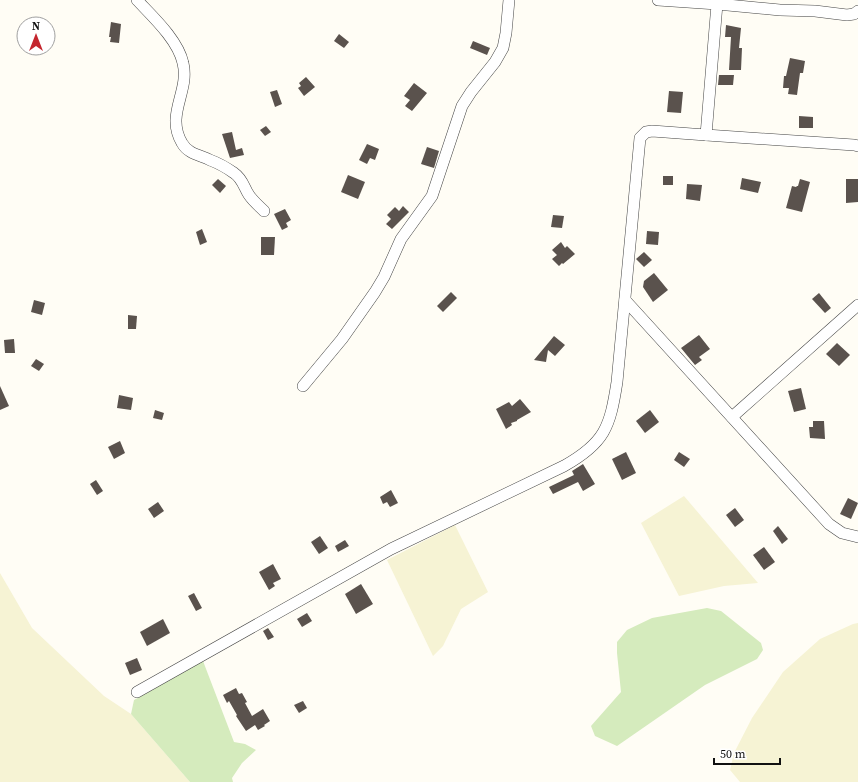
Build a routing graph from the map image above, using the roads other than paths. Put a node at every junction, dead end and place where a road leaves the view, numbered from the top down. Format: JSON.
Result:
{"nodes":[{"id":1,"x":137,"y":0,"type":"edge"},
{"id":2,"x":508,"y":0,"type":"edge"},
{"id":3,"x":658,"y":0,"type":"edge"},
{"id":4,"x":717,"y":2,"type":"edge"},
{"id":5,"x":858,"y":11,"type":"edge"},
{"id":6,"x":706,"y":134,"type":"junction"},
{"id":7,"x":858,"y":146,"type":"edge"},
{"id":8,"x":264,"y":211,"type":"dead end"},
{"id":9,"x":625,"y":300,"type":"junction"},
{"id":10,"x":858,"y":305,"type":"edge"},
{"id":11,"x":303,"y":386,"type":"dead end"},
{"id":12,"x":732,"y":417,"type":"junction"},
{"id":13,"x":858,"y":537,"type":"edge"},
{"id":14,"x":137,"y":692,"type":"dead end"}],
"edges":[{"from":1,"to":8,"type":"street"},
{"from":2,"to":11,"type":"street"},
{"from":3,"to":4,"type":"street"},
{"from":4,"to":5,"type":"street"},
{"from":4,"to":6,"type":"street"},
{"from":6,"to":7,"type":"street"},
{"from":6,"to":9,"type":"street"},
{"from":9,"to":12,"type":"street"},
{"from":9,"to":14,"type":"street"},
{"from":10,"to":12,"type":"street"},
{"from":12,"to":13,"type":"street"}]}
